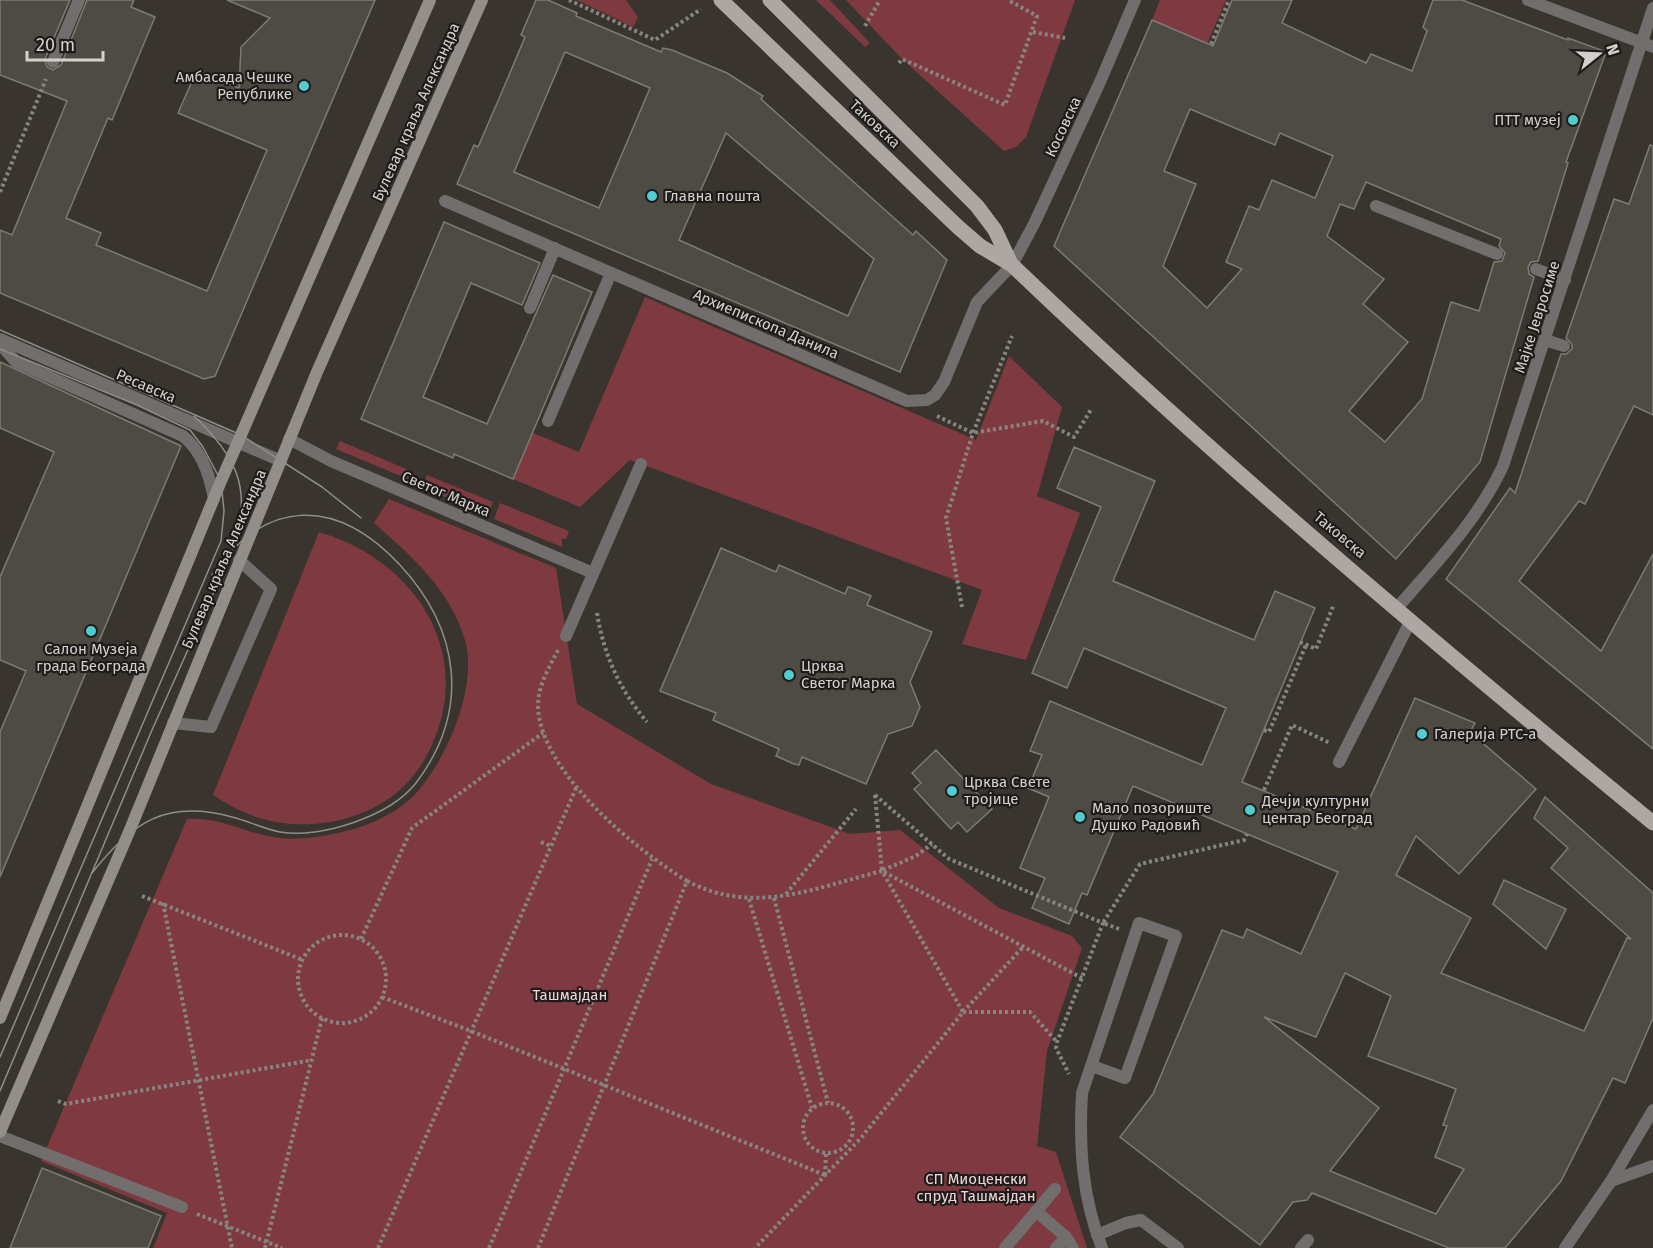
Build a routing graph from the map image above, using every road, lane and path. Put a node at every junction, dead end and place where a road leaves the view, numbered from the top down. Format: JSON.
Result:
{"nodes":[{"id":1,"x":79,"y":0,"type":"edge"},
{"id":2,"x":430,"y":0,"type":"edge"},
{"id":3,"x":482,"y":0,"type":"edge"},
{"id":4,"x":569,"y":0,"type":"edge"},
{"id":5,"x":721,"y":0,"type":"edge"},
{"id":6,"x":770,"y":0,"type":"edge"},
{"id":7,"x":880,"y":0,"type":"edge"},
{"id":8,"x":1008,"y":0,"type":"edge"},
{"id":9,"x":1135,"y":0,"type":"edge"},
{"id":10,"x":1229,"y":0,"type":"edge"},
{"id":11,"x":1528,"y":0,"type":"edge"},
{"id":12,"x":1653,"y":8,"type":"edge"},
{"id":13,"x":701,"y":9,"type":"dead end"},
{"id":14,"x":865,"y":26,"type":"dead end"},
{"id":15,"x":1033,"y":32,"type":"junction"},
{"id":16,"x":1065,"y":38,"type":"dead end"},
{"id":17,"x":1211,"y":44,"type":"dead end"},
{"id":18,"x":1648,"y":45,"type":"edge"},
{"id":19,"x":53,"y":62,"type":"joint"},
{"id":20,"x":898,"y":63,"type":"dead end"},
{"id":21,"x":0,"y":192,"type":"edge"},
{"id":22,"x":445,"y":201,"type":"dead end"},
{"id":23,"x":1376,"y":206,"type":"dead end"},
{"id":24,"x":555,"y":248,"type":"junction"},
{"id":25,"x":1497,"y":254,"type":"dead end"},
{"id":26,"x":1012,"y":265,"type":"junction"},
{"id":27,"x":1536,"y":269,"type":"dead end"},
{"id":28,"x":611,"y":273,"type":"junction"},
{"id":29,"x":1565,"y":280,"type":"junction"},
{"id":30,"x":530,"y":308,"type":"dead end"},
{"id":31,"x":1012,"y":336,"type":"dead end"},
{"id":32,"x":1545,"y":340,"type":"junction"},
{"id":33,"x":0,"y":342,"type":"edge"},
{"id":34,"x":1564,"y":346,"type":"dead end"},
{"id":35,"x":907,"y":401,"type":"junction"},
{"id":36,"x":1092,"y":408,"type":"dead end"},
{"id":37,"x":548,"y":421,"type":"dead end"},
{"id":38,"x":973,"y":433,"type":"junction"},
{"id":39,"x":290,"y":439,"type":"junction"},
{"id":40,"x":238,"y":442,"type":"junction"},
{"id":41,"x":281,"y":461,"type":"junction"},
{"id":42,"x":641,"y":464,"type":"dead end"},
{"id":43,"x":214,"y":498,"type":"junction"},
{"id":44,"x":239,"y":560,"type":"junction"},
{"id":45,"x":593,"y":573,"type":"junction"},
{"id":46,"x":1334,"y":604,"type":"dead end"},
{"id":47,"x":962,"y":607,"type":"dead end"},
{"id":48,"x":1398,"y":608,"type":"junction"},
{"id":49,"x":596,"y":610,"type":"dead end"},
{"id":50,"x":1412,"y":620,"type":"junction"},
{"id":51,"x":566,"y":636,"type":"joint"},
{"id":52,"x":1300,"y":642,"type":"dead end"},
{"id":53,"x":1306,"y":645,"type":"junction"},
{"id":54,"x":647,"y":722,"type":"dead end"},
{"id":55,"x":173,"y":723,"type":"junction"},
{"id":56,"x":1264,"y":730,"type":"dead end"},
{"id":57,"x":543,"y":732,"type":"junction"},
{"id":58,"x":1309,"y":733,"type":"dead end"},
{"id":59,"x":1340,"y":762,"type":"dead end"},
{"id":60,"x":576,"y":788,"type":"junction"},
{"id":61,"x":1264,"y":790,"type":"dead end"},
{"id":62,"x":856,"y":809,"type":"dead end"},
{"id":63,"x":1653,"y":823,"type":"edge"},
{"id":64,"x":1247,"y":834,"type":"dead end"},
{"id":65,"x":541,"y":842,"type":"dead end"},
{"id":66,"x":932,"y":844,"type":"junction"},
{"id":67,"x":551,"y":846,"type":"junction"},
{"id":68,"x":652,"y":860,"type":"junction"},
{"id":69,"x":882,"y":871,"type":"junction"},
{"id":70,"x":687,"y":881,"type":"junction"},
{"id":71,"x":785,"y":895,"type":"junction"},
{"id":72,"x":142,"y":896,"type":"dead end"},
{"id":73,"x":774,"y":898,"type":"junction"},
{"id":74,"x":749,"y":899,"type":"junction"},
{"id":75,"x":163,"y":903,"type":"junction"},
{"id":76,"x":1103,"y":923,"type":"junction"},
{"id":77,"x":1122,"y":930,"type":"dead end"},
{"id":78,"x":361,"y":939,"type":"junction"},
{"id":79,"x":1023,"y":946,"type":"junction"},
{"id":80,"x":303,"y":960,"type":"junction"},
{"id":81,"x":1082,"y":978,"type":"junction"},
{"id":82,"x":382,"y":997,"type":"junction"},
{"id":83,"x":963,"y":1012,"type":"junction"},
{"id":84,"x":0,"y":1018,"type":"edge"},
{"id":85,"x":322,"y":1018,"type":"junction"},
{"id":86,"x":471,"y":1031,"type":"junction"},
{"id":87,"x":1057,"y":1042,"type":"junction"},
{"id":88,"x":312,"y":1060,"type":"junction"},
{"id":89,"x":1092,"y":1066,"type":"junction"},
{"id":90,"x":566,"y":1069,"type":"junction"},
{"id":91,"x":197,"y":1080,"type":"junction"},
{"id":92,"x":604,"y":1084,"type":"junction"},
{"id":93,"x":1082,"y":1098,"type":"junction"},
{"id":94,"x":58,"y":1101,"type":"dead end"},
{"id":95,"x":828,"y":1103,"type":"junction"},
{"id":96,"x":812,"y":1108,"type":"junction"},
{"id":97,"x":1653,"y":1110,"type":"edge"},
{"id":98,"x":0,"y":1134,"type":"edge"},
{"id":99,"x":826,"y":1153,"type":"junction"},
{"id":100,"x":1653,"y":1166,"type":"edge"},
{"id":101,"x":825,"y":1175,"type":"junction"},
{"id":102,"x":1611,"y":1181,"type":"junction"},
{"id":103,"x":1055,"y":1189,"type":"dead end"},
{"id":104,"x":182,"y":1207,"type":"joint"},
{"id":105,"x":1036,"y":1211,"type":"junction"},
{"id":106,"x":228,"y":1227,"type":"junction"},
{"id":107,"x":1097,"y":1235,"type":"junction"},
{"id":108,"x":266,"y":1242,"type":"junction"},
{"id":109,"x":1070,"y":1242,"type":"edge"},
{"id":110,"x":232,"y":1248,"type":"edge"},
{"id":111,"x":265,"y":1248,"type":"edge"},
{"id":112,"x":282,"y":1248,"type":"edge"},
{"id":113,"x":378,"y":1248,"type":"edge"},
{"id":114,"x":489,"y":1248,"type":"edge"},
{"id":115,"x":538,"y":1248,"type":"edge"},
{"id":116,"x":755,"y":1248,"type":"edge"},
{"id":117,"x":1005,"y":1248,"type":"edge"},
{"id":118,"x":1056,"y":1248,"type":"edge"},
{"id":119,"x":1102,"y":1248,"type":"edge"},
{"id":120,"x":1178,"y":1248,"type":"edge"},
{"id":121,"x":1565,"y":1248,"type":"edge"}],
"edges":[{"from":1,"to":19,"type":"street"},
{"from":2,"to":40,"type":"main road","name":"Булевар краља Александра"},
{"from":3,"to":39,"type":"main road","name":"Булевар краља Александра"},
{"from":4,"to":13,"type":"path"},
{"from":5,"to":26,"type":"main road","name":"Таковска"},
{"from":6,"to":26,"type":"main road","name":"Таковска"},
{"from":7,"to":14,"type":"path"},
{"from":8,"to":15,"type":"path"},
{"from":9,"to":26,"type":"street","name":"Косовска"},
{"from":10,"to":17,"type":"path"},
{"from":11,"to":18,"type":"street"},
{"from":12,"to":18,"type":"street","name":"Мајке Јевросиме"},
{"from":15,"to":16,"type":"path"},
{"from":15,"to":20,"type":"path"},
{"from":18,"to":29,"type":"street","name":"Мајке Јевросиме"},
{"from":19,"to":21,"type":"path"},
{"from":22,"to":24,"type":"street","name":"Архиепископа Данила"},
{"from":23,"to":25,"type":"street"},
{"from":24,"to":28,"type":"street","name":"Архиепископа Данила"},
{"from":24,"to":30,"type":"street"},
{"from":26,"to":35,"type":"street"},
{"from":26,"to":48,"type":"main road","name":"Таковска"},
{"from":27,"to":29,"type":"street"},
{"from":28,"to":35,"type":"street","name":"Архиепископа Данила"},
{"from":28,"to":37,"type":"street"},
{"from":29,"to":32,"type":"street","name":"Мајке Јевросиме"},
{"from":31,"to":38,"type":"path"},
{"from":32,"to":34,"type":"street"},
{"from":32,"to":48,"type":"street","name":"Мајке Јевросиме"},
{"from":33,"to":40,"type":"street","name":"Ресавска"},
{"from":33,"to":43,"type":"street","name":"Ресавска"},
{"from":35,"to":38,"type":"path"},
{"from":36,"to":38,"type":"path"},
{"from":38,"to":47,"type":"path"},
{"from":39,"to":41,"type":"main road","name":"Булевар краља Александра"},
{"from":39,"to":45,"type":"street","name":"Светог Марка"},
{"from":40,"to":41,"type":"street","name":"Ресавска"},
{"from":40,"to":43,"type":"main road","name":"Булевар краља Александра"},
{"from":41,"to":44,"type":"main road","name":"Булевар краља Александра"},
{"from":42,"to":45,"type":"street"},
{"from":43,"to":84,"type":"main road","name":"Булевар краља Александра"},
{"from":44,"to":55,"type":"main road","name":"Булевар краља Александра"},
{"from":44,"to":55,"type":"street"},
{"from":45,"to":51,"type":"street"},
{"from":46,"to":53,"type":"path"},
{"from":48,"to":50,"type":"main road","name":"Таковска"},
{"from":49,"to":54,"type":"path"},
{"from":50,"to":59,"type":"street"},
{"from":50,"to":63,"type":"main road","name":"Таковска"},
{"from":51,"to":57,"type":"path"},
{"from":52,"to":53,"type":"path"},
{"from":53,"to":56,"type":"path"},
{"from":55,"to":98,"type":"main road","name":"Булевар краља Александра"},
{"from":57,"to":60,"type":"path"},
{"from":57,"to":78,"type":"path"},
{"from":58,"to":61,"type":"path"},
{"from":60,"to":67,"type":"path"},
{"from":60,"to":68,"type":"path"},
{"from":62,"to":71,"type":"path"},
{"from":64,"to":76,"type":"path"},
{"from":65,"to":67,"type":"path"},
{"from":66,"to":69,"type":"path"},
{"from":66,"to":69,"type":"path"},
{"from":66,"to":76,"type":"path"},
{"from":67,"to":86,"type":"path"},
{"from":68,"to":70,"type":"path"},
{"from":68,"to":90,"type":"path"},
{"from":69,"to":71,"type":"path"},
{"from":69,"to":79,"type":"path"},
{"from":69,"to":83,"type":"path"},
{"from":70,"to":74,"type":"path"},
{"from":70,"to":92,"type":"path"},
{"from":71,"to":73,"type":"path"},
{"from":72,"to":75,"type":"path"},
{"from":73,"to":74,"type":"path"},
{"from":73,"to":95,"type":"path"},
{"from":74,"to":96,"type":"path"},
{"from":75,"to":80,"type":"path"},
{"from":75,"to":91,"type":"path"},
{"from":76,"to":77,"type":"path"},
{"from":76,"to":81,"type":"path"},
{"from":78,"to":80,"type":"path"},
{"from":78,"to":82,"type":"path"},
{"from":79,"to":81,"type":"path"},
{"from":79,"to":83,"type":"path"},
{"from":80,"to":85,"type":"path"},
{"from":81,"to":87,"type":"path"},
{"from":82,"to":85,"type":"path"},
{"from":82,"to":86,"type":"path"},
{"from":83,"to":87,"type":"path"},
{"from":83,"to":101,"type":"path"},
{"from":85,"to":88,"type":"path"},
{"from":86,"to":90,"type":"path"},
{"from":86,"to":113,"type":"path"},
{"from":87,"to":93,"type":"path"},
{"from":88,"to":91,"type":"path"},
{"from":88,"to":108,"type":"path"},
{"from":89,"to":89,"type":"street"},
{"from":89,"to":93,"type":"street"},
{"from":90,"to":92,"type":"path"},
{"from":90,"to":114,"type":"path"},
{"from":91,"to":94,"type":"path"},
{"from":91,"to":106,"type":"path"},
{"from":92,"to":101,"type":"path"},
{"from":92,"to":115,"type":"path"},
{"from":93,"to":107,"type":"street"},
{"from":95,"to":96,"type":"path"},
{"from":95,"to":99,"type":"path"},
{"from":96,"to":99,"type":"path"},
{"from":97,"to":102,"type":"street"},
{"from":98,"to":104,"type":"street"},
{"from":99,"to":101,"type":"path"},
{"from":100,"to":102,"type":"street"},
{"from":101,"to":116,"type":"path"},
{"from":102,"to":121,"type":"street"},
{"from":103,"to":105,"type":"street"},
{"from":104,"to":106,"type":"path"},
{"from":105,"to":109,"type":"street"},
{"from":105,"to":117,"type":"street"},
{"from":106,"to":108,"type":"path"},
{"from":106,"to":110,"type":"path"},
{"from":107,"to":119,"type":"street"},
{"from":107,"to":120,"type":"street"},
{"from":108,"to":111,"type":"path"},
{"from":108,"to":112,"type":"path"},
{"from":109,"to":118,"type":"street"}]}
